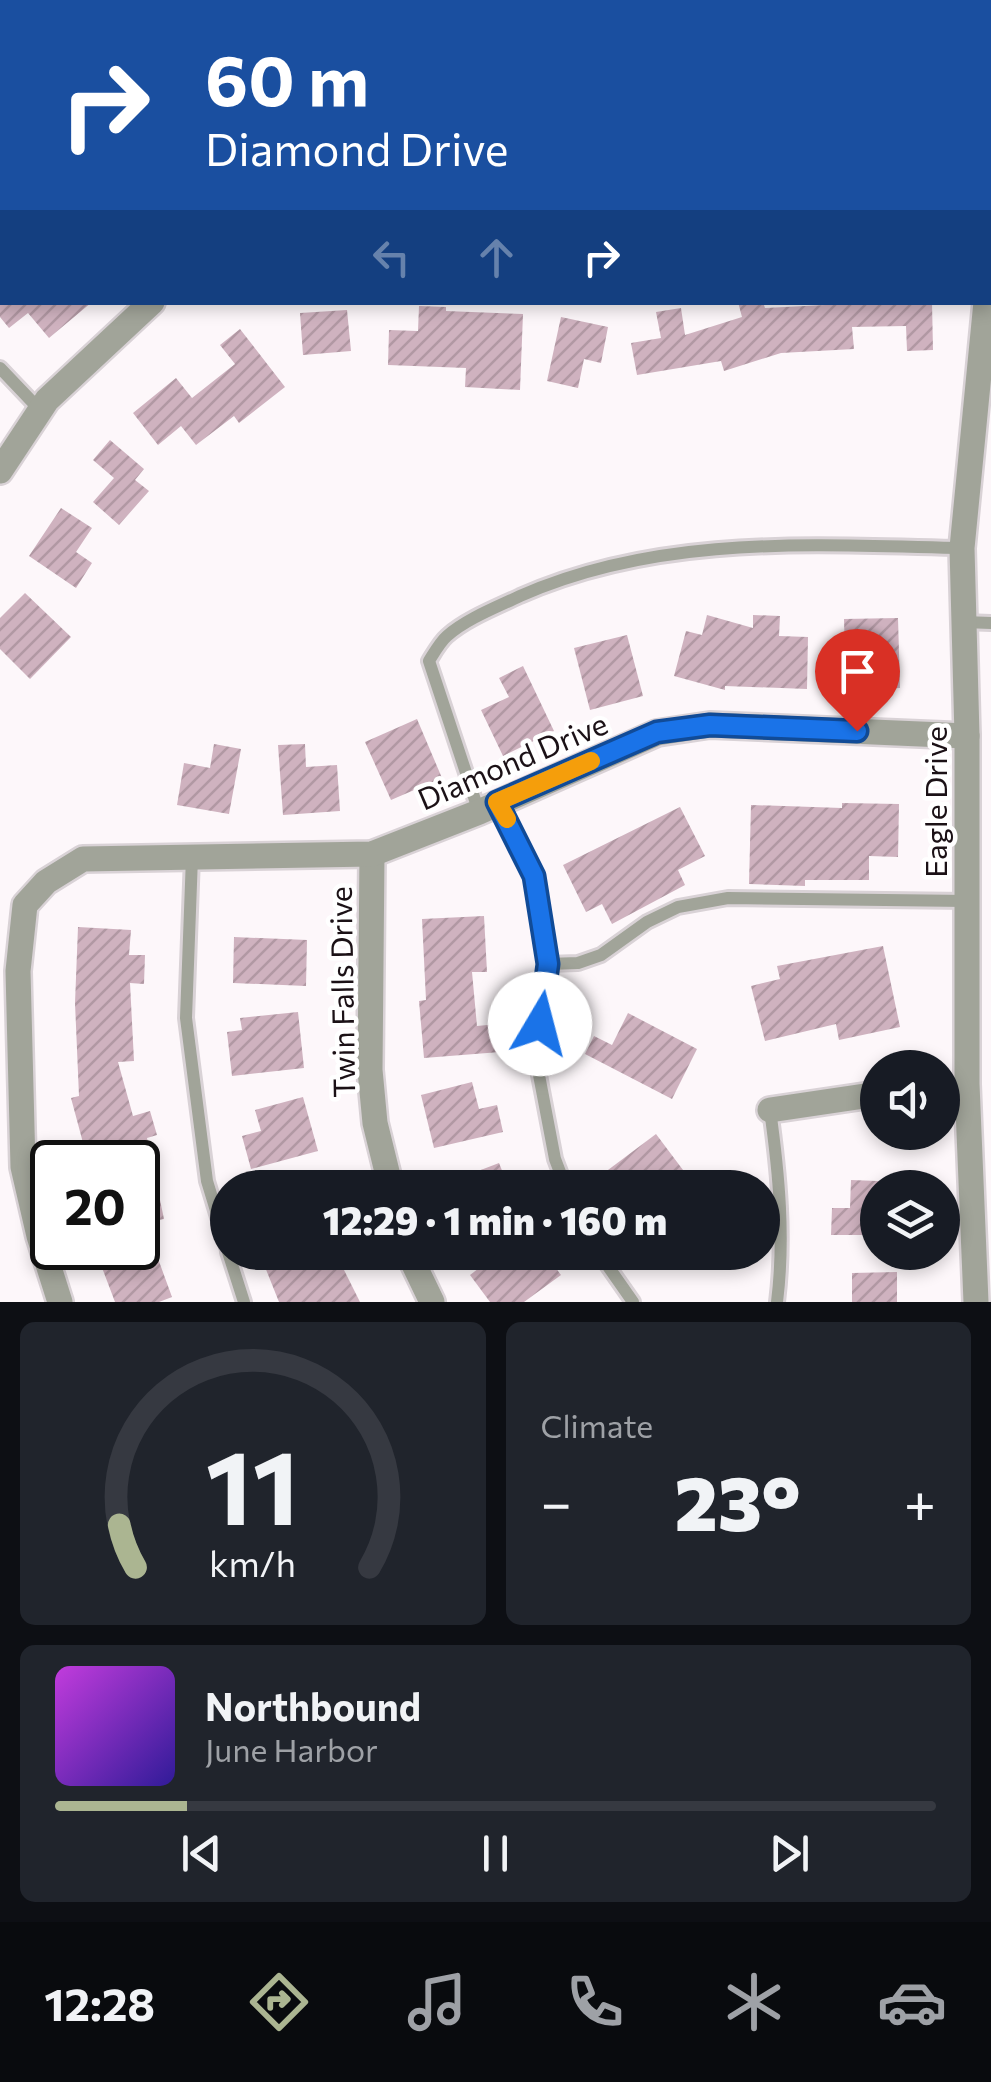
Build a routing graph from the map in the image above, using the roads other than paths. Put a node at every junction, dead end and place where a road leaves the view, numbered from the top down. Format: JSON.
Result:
{"nodes":[{"id":1,"x":149,"y":305,"type":"edge"},
{"id":2,"x":986,"y":305,"type":"edge"},
{"id":3,"x":0,"y":368,"type":"edge"},
{"id":4,"x":40,"y":410,"type":"junction"},
{"id":5,"x":0,"y":471,"type":"edge"},
{"id":6,"x":962,"y":548,"type":"junction"},
{"id":7,"x":963,"y":622,"type":"junction"},
{"id":8,"x":991,"y":623,"type":"edge"},
{"id":9,"x":967,"y":736,"type":"junction"},
{"id":10,"x":488,"y":807,"type":"junction"},
{"id":11,"x":372,"y":854,"type":"junction"},
{"id":12,"x":192,"y":857,"type":"junction"},
{"id":13,"x":967,"y":901,"type":"junction"},
{"id":14,"x":548,"y":964,"type":"junction"},
{"id":15,"x":9,"y":971,"type":"edge"},
{"id":16,"x":957,"y":1050,"type":"edge"},
{"id":17,"x":860,"y":1097,"type":"edge"},
{"id":18,"x":770,"y":1110,"type":"joint"},
{"id":19,"x":960,"y":1145,"type":"edge"},
{"id":20,"x":387,"y":1170,"type":"edge"},
{"id":21,"x":559,"y":1170,"type":"edge"},
{"id":22,"x":210,"y":1194,"type":"edge"},
{"id":23,"x":234,"y":1270,"type":"edge"},
{"id":24,"x":417,"y":1270,"type":"edge"},
{"id":25,"x":611,"y":1270,"type":"edge"},
{"id":26,"x":60,"y":1302,"type":"edge"},
{"id":27,"x":244,"y":1302,"type":"edge"},
{"id":28,"x":432,"y":1302,"type":"edge"},
{"id":29,"x":634,"y":1302,"type":"edge"},
{"id":30,"x":776,"y":1302,"type":"edge"},
{"id":31,"x":976,"y":1302,"type":"edge"}],
"edges":[{"from":1,"to":4,"type":"street"},
{"from":2,"to":6,"type":"street","name":"Eagle Drive"},
{"from":3,"to":4,"type":"lane"},
{"from":4,"to":5,"type":"street"},
{"from":6,"to":7,"type":"street","name":"Eagle Drive"},
{"from":6,"to":10,"type":"lane"},
{"from":7,"to":8,"type":"lane"},
{"from":7,"to":9,"type":"street","name":"Eagle Drive"},
{"from":9,"to":10,"type":"street","name":"Diamond Drive"},
{"from":9,"to":13,"type":"street","name":"Eagle Drive"},
{"from":10,"to":11,"type":"street","name":"Diamond Drive"},
{"from":10,"to":14,"type":"lane"},
{"from":11,"to":12,"type":"street","name":"Diamond Drive"},
{"from":11,"to":20,"type":"street","name":"Twin Falls Drive"},
{"from":12,"to":15,"type":"street","name":"Diamond Drive"},
{"from":12,"to":22,"type":"lane"},
{"from":13,"to":14,"type":"lane"},
{"from":13,"to":16,"type":"street","name":"Eagle Drive"},
{"from":14,"to":21,"type":"lane"},
{"from":15,"to":26,"type":"street"},
{"from":17,"to":18,"type":"street"},
{"from":18,"to":30,"type":"lane"},
{"from":19,"to":31,"type":"street","name":"Eagle Drive"},
{"from":23,"to":27,"type":"lane"},
{"from":24,"to":28,"type":"street"},
{"from":25,"to":29,"type":"lane"}]}
